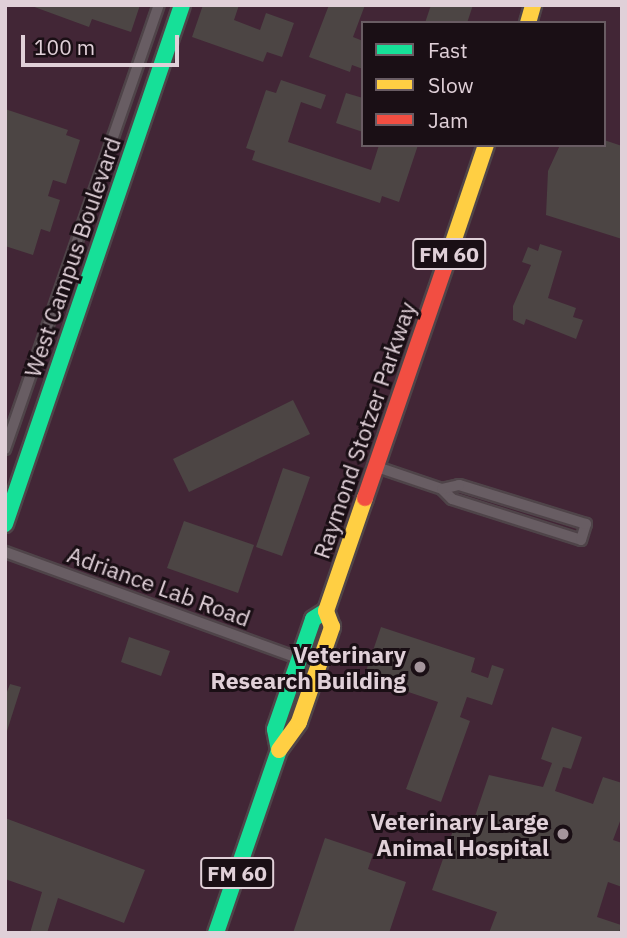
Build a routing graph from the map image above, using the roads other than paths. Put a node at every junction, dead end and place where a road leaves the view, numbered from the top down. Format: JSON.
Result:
{"nodes":[{"id":1,"x":159,"y":5,"type":"edge"},
{"id":2,"x":182,"y":5,"type":"edge"},
{"id":3,"x":485,"y":147,"type":"edge"},
{"id":4,"x":5,"y":449,"type":"edge"},
{"id":5,"x":377,"y":467,"type":"junction"},
{"id":6,"x":442,"y":489,"type":"junction"},
{"id":7,"x":5,"y":524,"type":"edge"},
{"id":8,"x":5,"y":552,"type":"edge"},
{"id":9,"x":326,"y":611,"type":"junction"},
{"id":10,"x":300,"y":659,"type":"junction"},
{"id":11,"x":299,"y":722,"type":"junction"},
{"id":12,"x":279,"y":750,"type":"junction"},
{"id":13,"x":216,"y":933,"type":"edge"}],
"edges":[{"from":1,"to":4,"type":"street","name":"West Campus Boulevard"},
{"from":2,"to":7,"type":"main road","name":"West Campus Boulevard"},
{"from":3,"to":5,"type":"main road","name":"Raymond Stotzer Parkway","number":"FM 60"},
{"from":5,"to":6,"type":"street"},
{"from":5,"to":9,"type":"main road","name":"Raymond Stotzer Parkway","number":"FM 60"},
{"from":6,"to":6,"type":"street"},
{"from":8,"to":10,"type":"street","name":"Adriance Lab Road"},
{"from":9,"to":10,"type":"main road","name":"Raymond Stotzer Parkway","number":"FM 60"},
{"from":9,"to":11,"type":"main road","name":"Raymond Stotzer Parkway","number":"FM 60"},
{"from":10,"to":11,"type":"main road"},
{"from":10,"to":12,"type":"main road","name":"Raymond Stotzer Parkway","number":"FM 60"},
{"from":11,"to":12,"type":"main road","name":"Raymond Stotzer Parkway","number":"FM 60"},
{"from":12,"to":13,"type":"main road","name":"Raymond Stotzer Parkway","number":"FM 60"}]}
